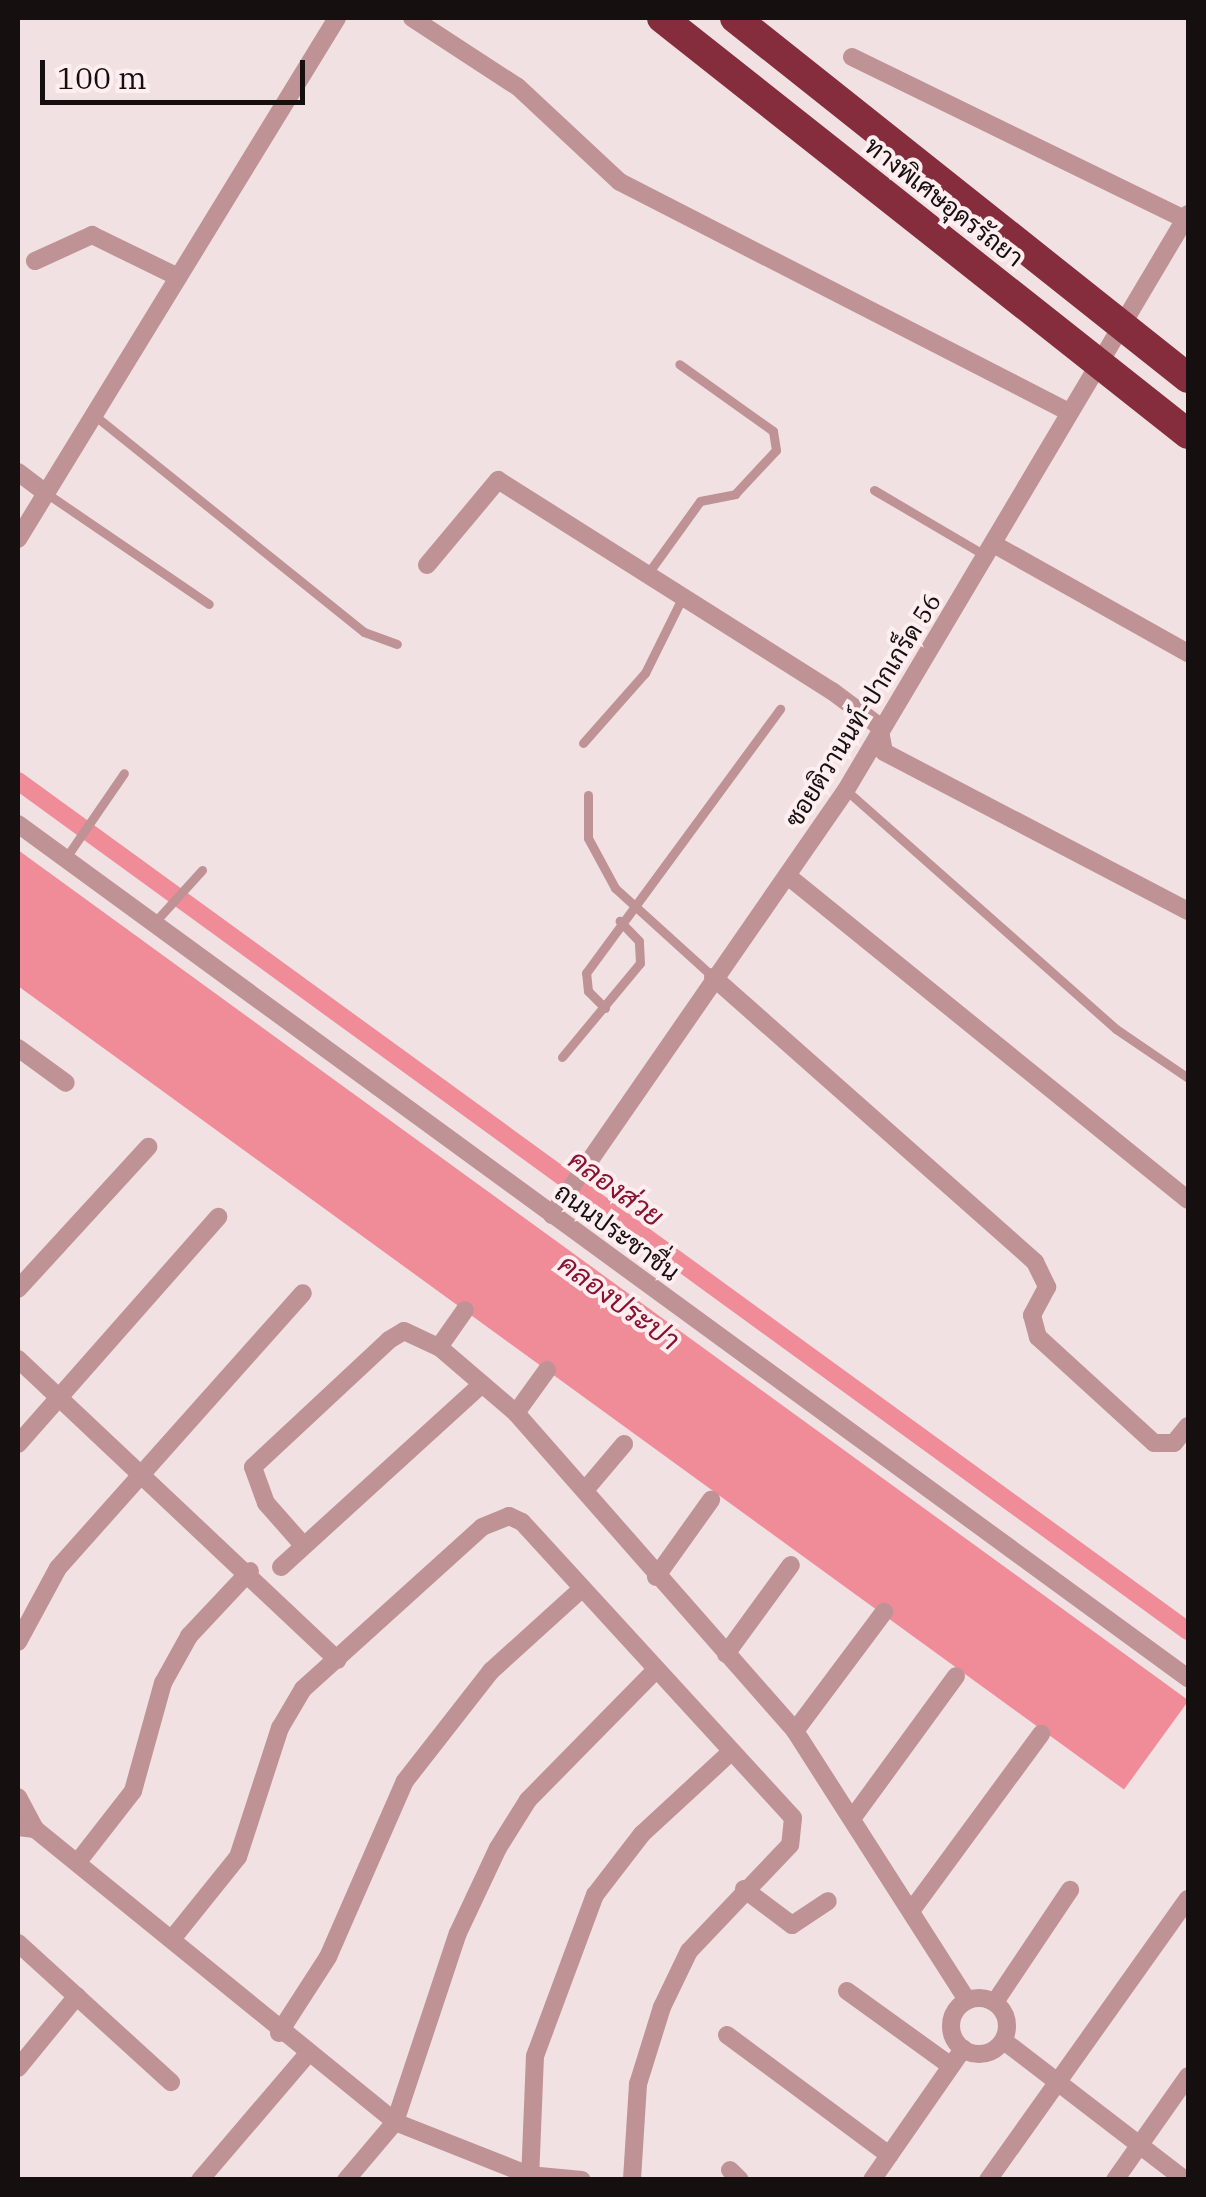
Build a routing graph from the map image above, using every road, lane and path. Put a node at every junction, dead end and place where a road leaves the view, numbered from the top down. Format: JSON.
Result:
{"nodes":[{"id":1,"x":337,"y":18,"type":"edge"},
{"id":2,"x":412,"y":18,"type":"edge"},
{"id":3,"x":662,"y":18,"type":"edge"},
{"id":4,"x":734,"y":18,"type":"edge"},
{"id":5,"x":852,"y":57,"type":"dead end"},
{"id":6,"x":1187,"y":218,"type":"edge"},
{"id":7,"x":35,"y":261,"type":"dead end"},
{"id":8,"x":178,"y":277,"type":"junction"},
{"id":9,"x":679,"y":364,"type":"dead end"},
{"id":10,"x":1188,"y":378,"type":"edge"},
{"id":11,"x":1067,"y":411,"type":"junction"},
{"id":12,"x":94,"y":414,"type":"junction"},
{"id":13,"x":1188,"y":434,"type":"edge"},
{"id":14,"x":18,"y":472,"type":"edge"},
{"id":15,"x":874,"y":490,"type":"dead end"},
{"id":16,"x":46,"y":493,"type":"junction"},
{"id":17,"x":18,"y":539,"type":"edge"},
{"id":18,"x":993,"y":552,"type":"junction"},
{"id":19,"x":427,"y":564,"type":"dead end"},
{"id":20,"x":644,"y":578,"type":"junction"},
{"id":21,"x":681,"y":600,"type":"junction"},
{"id":22,"x":210,"y":604,"type":"dead end"},
{"id":23,"x":397,"y":644,"type":"dead end"},
{"id":24,"x":1188,"y":654,"type":"edge"},
{"id":25,"x":780,"y":709,"type":"dead end"},
{"id":26,"x":879,"y":726,"type":"junction"},
{"id":27,"x":583,"y":743,"type":"dead end"},
{"id":28,"x":124,"y":773,"type":"dead end"},
{"id":29,"x":846,"y":790,"type":"junction"},
{"id":30,"x":588,"y":795,"type":"dead end"},
{"id":31,"x":18,"y":824,"type":"edge"},
{"id":32,"x":65,"y":859,"type":"junction"},
{"id":33,"x":202,"y":870,"type":"dead end"},
{"id":34,"x":789,"y":876,"type":"junction"},
{"id":35,"x":634,"y":908,"type":"junction"},
{"id":36,"x":1188,"y":911,"type":"edge"},
{"id":37,"x":620,"y":921,"type":"junction"},
{"id":38,"x":153,"y":924,"type":"junction"},
{"id":39,"x":713,"y":977,"type":"junction"},
{"id":40,"x":605,"y":1008,"type":"junction"},
{"id":41,"x":18,"y":1048,"type":"edge"},
{"id":42,"x":562,"y":1057,"type":"dead end"},
{"id":43,"x":1188,"y":1078,"type":"edge"},
{"id":44,"x":66,"y":1083,"type":"dead end"},
{"id":45,"x":148,"y":1147,"type":"dead end"},
{"id":46,"x":1188,"y":1200,"type":"edge"},
{"id":47,"x":552,"y":1215,"type":"junction"},
{"id":48,"x":218,"y":1217,"type":"dead end"},
{"id":49,"x":18,"y":1290,"type":"edge"},
{"id":50,"x":303,"y":1293,"type":"dead end"},
{"id":51,"x":465,"y":1310,"type":"dead end"},
{"id":52,"x":439,"y":1347,"type":"junction"},
{"id":53,"x":18,"y":1359,"type":"edge"},
{"id":54,"x":547,"y":1370,"type":"dead end"},
{"id":55,"x":482,"y":1384,"type":"junction"},
{"id":56,"x":61,"y":1398,"type":"junction"},
{"id":57,"x":516,"y":1413,"type":"junction"},
{"id":58,"x":1188,"y":1426,"type":"edge"},
{"id":59,"x":18,"y":1444,"type":"edge"},
{"id":60,"x":624,"y":1444,"type":"dead end"},
{"id":61,"x":142,"y":1475,"type":"junction"},
{"id":62,"x":586,"y":1489,"type":"junction"},
{"id":63,"x":711,"y":1500,"type":"dead end"},
{"id":64,"x":303,"y":1545,"type":"junction"},
{"id":65,"x":791,"y":1564,"type":"dead end"},
{"id":66,"x":281,"y":1567,"type":"dead end"},
{"id":67,"x":250,"y":1571,"type":"junction"},
{"id":68,"x":656,"y":1577,"type":"junction"},
{"id":69,"x":577,"y":1593,"type":"junction"},
{"id":70,"x":884,"y":1612,"type":"dead end"},
{"id":71,"x":18,"y":1642,"type":"edge"},
{"id":72,"x":726,"y":1654,"type":"junction"},
{"id":73,"x":337,"y":1660,"type":"junction"},
{"id":74,"x":654,"y":1672,"type":"junction"},
{"id":75,"x":956,"y":1676,"type":"dead end"},
{"id":76,"x":1188,"y":1678,"type":"edge"},
{"id":77,"x":795,"y":1732,"type":"junction"},
{"id":78,"x":1041,"y":1734,"type":"dead end"},
{"id":79,"x":731,"y":1752,"type":"junction"},
{"id":80,"x":18,"y":1797,"type":"edge"},
{"id":81,"x":854,"y":1816,"type":"junction"},
{"id":82,"x":26,"y":1828,"type":"edge"},
{"id":83,"x":77,"y":1863,"type":"junction"},
{"id":84,"x":744,"y":1890,"type":"junction"},
{"id":85,"x":1070,"y":1890,"type":"dead end"},
{"id":86,"x":1188,"y":1899,"type":"edge"},
{"id":87,"x":828,"y":1901,"type":"dead end"},
{"id":88,"x":914,"y":1907,"type":"junction"},
{"id":89,"x":172,"y":1939,"type":"junction"},
{"id":90,"x":18,"y":1943,"type":"edge"},
{"id":91,"x":847,"y":1991,"type":"dead end"},
{"id":92,"x":77,"y":1996,"type":"junction"},
{"id":93,"x":967,"y":2000,"type":"junction"},
{"id":94,"x":995,"y":2002,"type":"junction"},
{"id":95,"x":279,"y":2033,"type":"junction"},
{"id":96,"x":727,"y":2035,"type":"dead end"},
{"id":97,"x":1004,"y":2041,"type":"junction"},
{"id":98,"x":962,"y":2049,"type":"junction"},
{"id":99,"x":305,"y":2058,"type":"junction"},
{"id":100,"x":951,"y":2066,"type":"junction"},
{"id":101,"x":18,"y":2068,"type":"edge"},
{"id":102,"x":1188,"y":2076,"type":"edge"},
{"id":103,"x":171,"y":2082,"type":"dead end"},
{"id":104,"x":1057,"y":2086,"type":"junction"},
{"id":105,"x":395,"y":2122,"type":"junction"},
{"id":106,"x":1140,"y":2146,"type":"junction"},
{"id":107,"x":889,"y":2155,"type":"junction"},
{"id":108,"x":530,"y":2177,"type":"edge"},
{"id":109,"x":200,"y":2180,"type":"edge"},
{"id":110,"x":346,"y":2180,"type":"edge"},
{"id":111,"x":582,"y":2180,"type":"edge"},
{"id":112,"x":632,"y":2180,"type":"edge"},
{"id":113,"x":872,"y":2180,"type":"edge"},
{"id":114,"x":988,"y":2180,"type":"edge"},
{"id":115,"x":1115,"y":2180,"type":"edge"},
{"id":116,"x":1185,"y":2180,"type":"edge"}],
"edges":[{"from":1,"to":8,"type":"street"},
{"from":2,"to":11,"type":"street"},
{"from":3,"to":13,"type":"highway","name":"ทางพิเศษอุดรรัถยา","bridge":true},
{"from":4,"to":10,"type":"highway","name":"ทางพิเศษอุดรรัถยา","bridge":true},
{"from":5,"to":6,"type":"street"},
{"from":6,"to":11,"type":"street","name":"ซอยติวานนท์-ปากเกร็ด 56"},
{"from":7,"to":8,"type":"street"},
{"from":8,"to":12,"type":"street"},
{"from":9,"to":20,"type":"lane"},
{"from":11,"to":18,"type":"street","name":"ซอยติวานนท์-ปากเกร็ด 56"},
{"from":12,"to":16,"type":"street"},
{"from":12,"to":23,"type":"lane"},
{"from":14,"to":16,"type":"street"},
{"from":15,"to":18,"type":"lane"},
{"from":16,"to":17,"type":"street"},
{"from":16,"to":22,"type":"lane"},
{"from":18,"to":24,"type":"street"},
{"from":18,"to":26,"type":"street","name":"ซอยติวานนท์-ปากเกร็ด 56"},
{"from":19,"to":20,"type":"street"},
{"from":20,"to":21,"type":"street"},
{"from":21,"to":26,"type":"street"},
{"from":21,"to":27,"type":"lane"},
{"from":25,"to":35,"type":"lane"},
{"from":26,"to":29,"type":"street","name":"ซอยติวานนท์-ปากเกร็ด 56"},
{"from":26,"to":36,"type":"street"},
{"from":28,"to":32,"type":"lane"},
{"from":29,"to":34,"type":"street","name":"ซอยติวานนท์-ปากเกร็ด 56"},
{"from":29,"to":43,"type":"lane"},
{"from":30,"to":35,"type":"lane"},
{"from":31,"to":32,"type":"street","name":"ถนนประชาชื่น"},
{"from":32,"to":38,"type":"street","name":"ถนนประชาชื่น"},
{"from":33,"to":38,"type":"lane"},
{"from":34,"to":39,"type":"street","name":"ซอยติวานนท์-ปากเกร็ด 56"},
{"from":34,"to":46,"type":"street"},
{"from":35,"to":37,"type":"lane"},
{"from":35,"to":39,"type":"lane"},
{"from":37,"to":40,"type":"lane"},
{"from":37,"to":40,"type":"lane"},
{"from":38,"to":47,"type":"street","name":"ถนนประชาชื่น"},
{"from":39,"to":47,"type":"street","name":"ซอยติวานนท์-ปากเกร็ด 56"},
{"from":39,"to":58,"type":"street"},
{"from":40,"to":42,"type":"lane"},
{"from":41,"to":44,"type":"street"},
{"from":45,"to":49,"type":"street"},
{"from":47,"to":76,"type":"street","name":"ถนนประชาชื่น"},
{"from":48,"to":56,"type":"street"},
{"from":50,"to":61,"type":"street"},
{"from":51,"to":52,"type":"street"},
{"from":52,"to":55,"type":"street"},
{"from":52,"to":64,"type":"street"},
{"from":53,"to":56,"type":"street"},
{"from":54,"to":57,"type":"street"},
{"from":55,"to":57,"type":"street"},
{"from":55,"to":64,"type":"street"},
{"from":56,"to":59,"type":"street"},
{"from":56,"to":61,"type":"street"},
{"from":57,"to":62,"type":"street"},
{"from":60,"to":62,"type":"street"},
{"from":61,"to":67,"type":"street"},
{"from":61,"to":71,"type":"street"},
{"from":62,"to":68,"type":"street"},
{"from":63,"to":68,"type":"street"},
{"from":64,"to":66,"type":"street"},
{"from":65,"to":72,"type":"street"},
{"from":67,"to":73,"type":"street"},
{"from":67,"to":83,"type":"street"},
{"from":68,"to":72,"type":"street"},
{"from":69,"to":73,"type":"street"},
{"from":69,"to":74,"type":"street"},
{"from":69,"to":95,"type":"street"},
{"from":70,"to":77,"type":"street"},
{"from":72,"to":77,"type":"street"},
{"from":73,"to":89,"type":"street"},
{"from":74,"to":79,"type":"street"},
{"from":74,"to":105,"type":"street"},
{"from":75,"to":81,"type":"street"},
{"from":77,"to":81,"type":"street"},
{"from":78,"to":88,"type":"street"},
{"from":79,"to":84,"type":"street"},
{"from":79,"to":108,"type":"street"},
{"from":80,"to":82,"type":"street"},
{"from":81,"to":88,"type":"street"},
{"from":82,"to":83,"type":"street"},
{"from":83,"to":89,"type":"street"},
{"from":84,"to":87,"type":"street"},
{"from":84,"to":112,"type":"street"},
{"from":85,"to":94,"type":"street"},
{"from":86,"to":104,"type":"street"},
{"from":88,"to":93,"type":"street"},
{"from":89,"to":95,"type":"street"},
{"from":90,"to":92,"type":"street"},
{"from":91,"to":100,"type":"street"},
{"from":92,"to":101,"type":"street"},
{"from":92,"to":103,"type":"street"},
{"from":93,"to":94,"type":"street"},
{"from":93,"to":98,"type":"street"},
{"from":94,"to":97,"type":"street"},
{"from":95,"to":99,"type":"street"},
{"from":96,"to":107,"type":"street"},
{"from":97,"to":98,"type":"street"},
{"from":97,"to":104,"type":"street"},
{"from":98,"to":100,"type":"street"},
{"from":99,"to":105,"type":"street"},
{"from":99,"to":109,"type":"street"},
{"from":100,"to":107,"type":"street"},
{"from":102,"to":106,"type":"street"},
{"from":104,"to":106,"type":"street"},
{"from":104,"to":114,"type":"street"},
{"from":105,"to":108,"type":"street"},
{"from":105,"to":110,"type":"street"},
{"from":106,"to":115,"type":"street"},
{"from":106,"to":116,"type":"street"},
{"from":107,"to":113,"type":"street"},
{"from":108,"to":111,"type":"street"}]}
